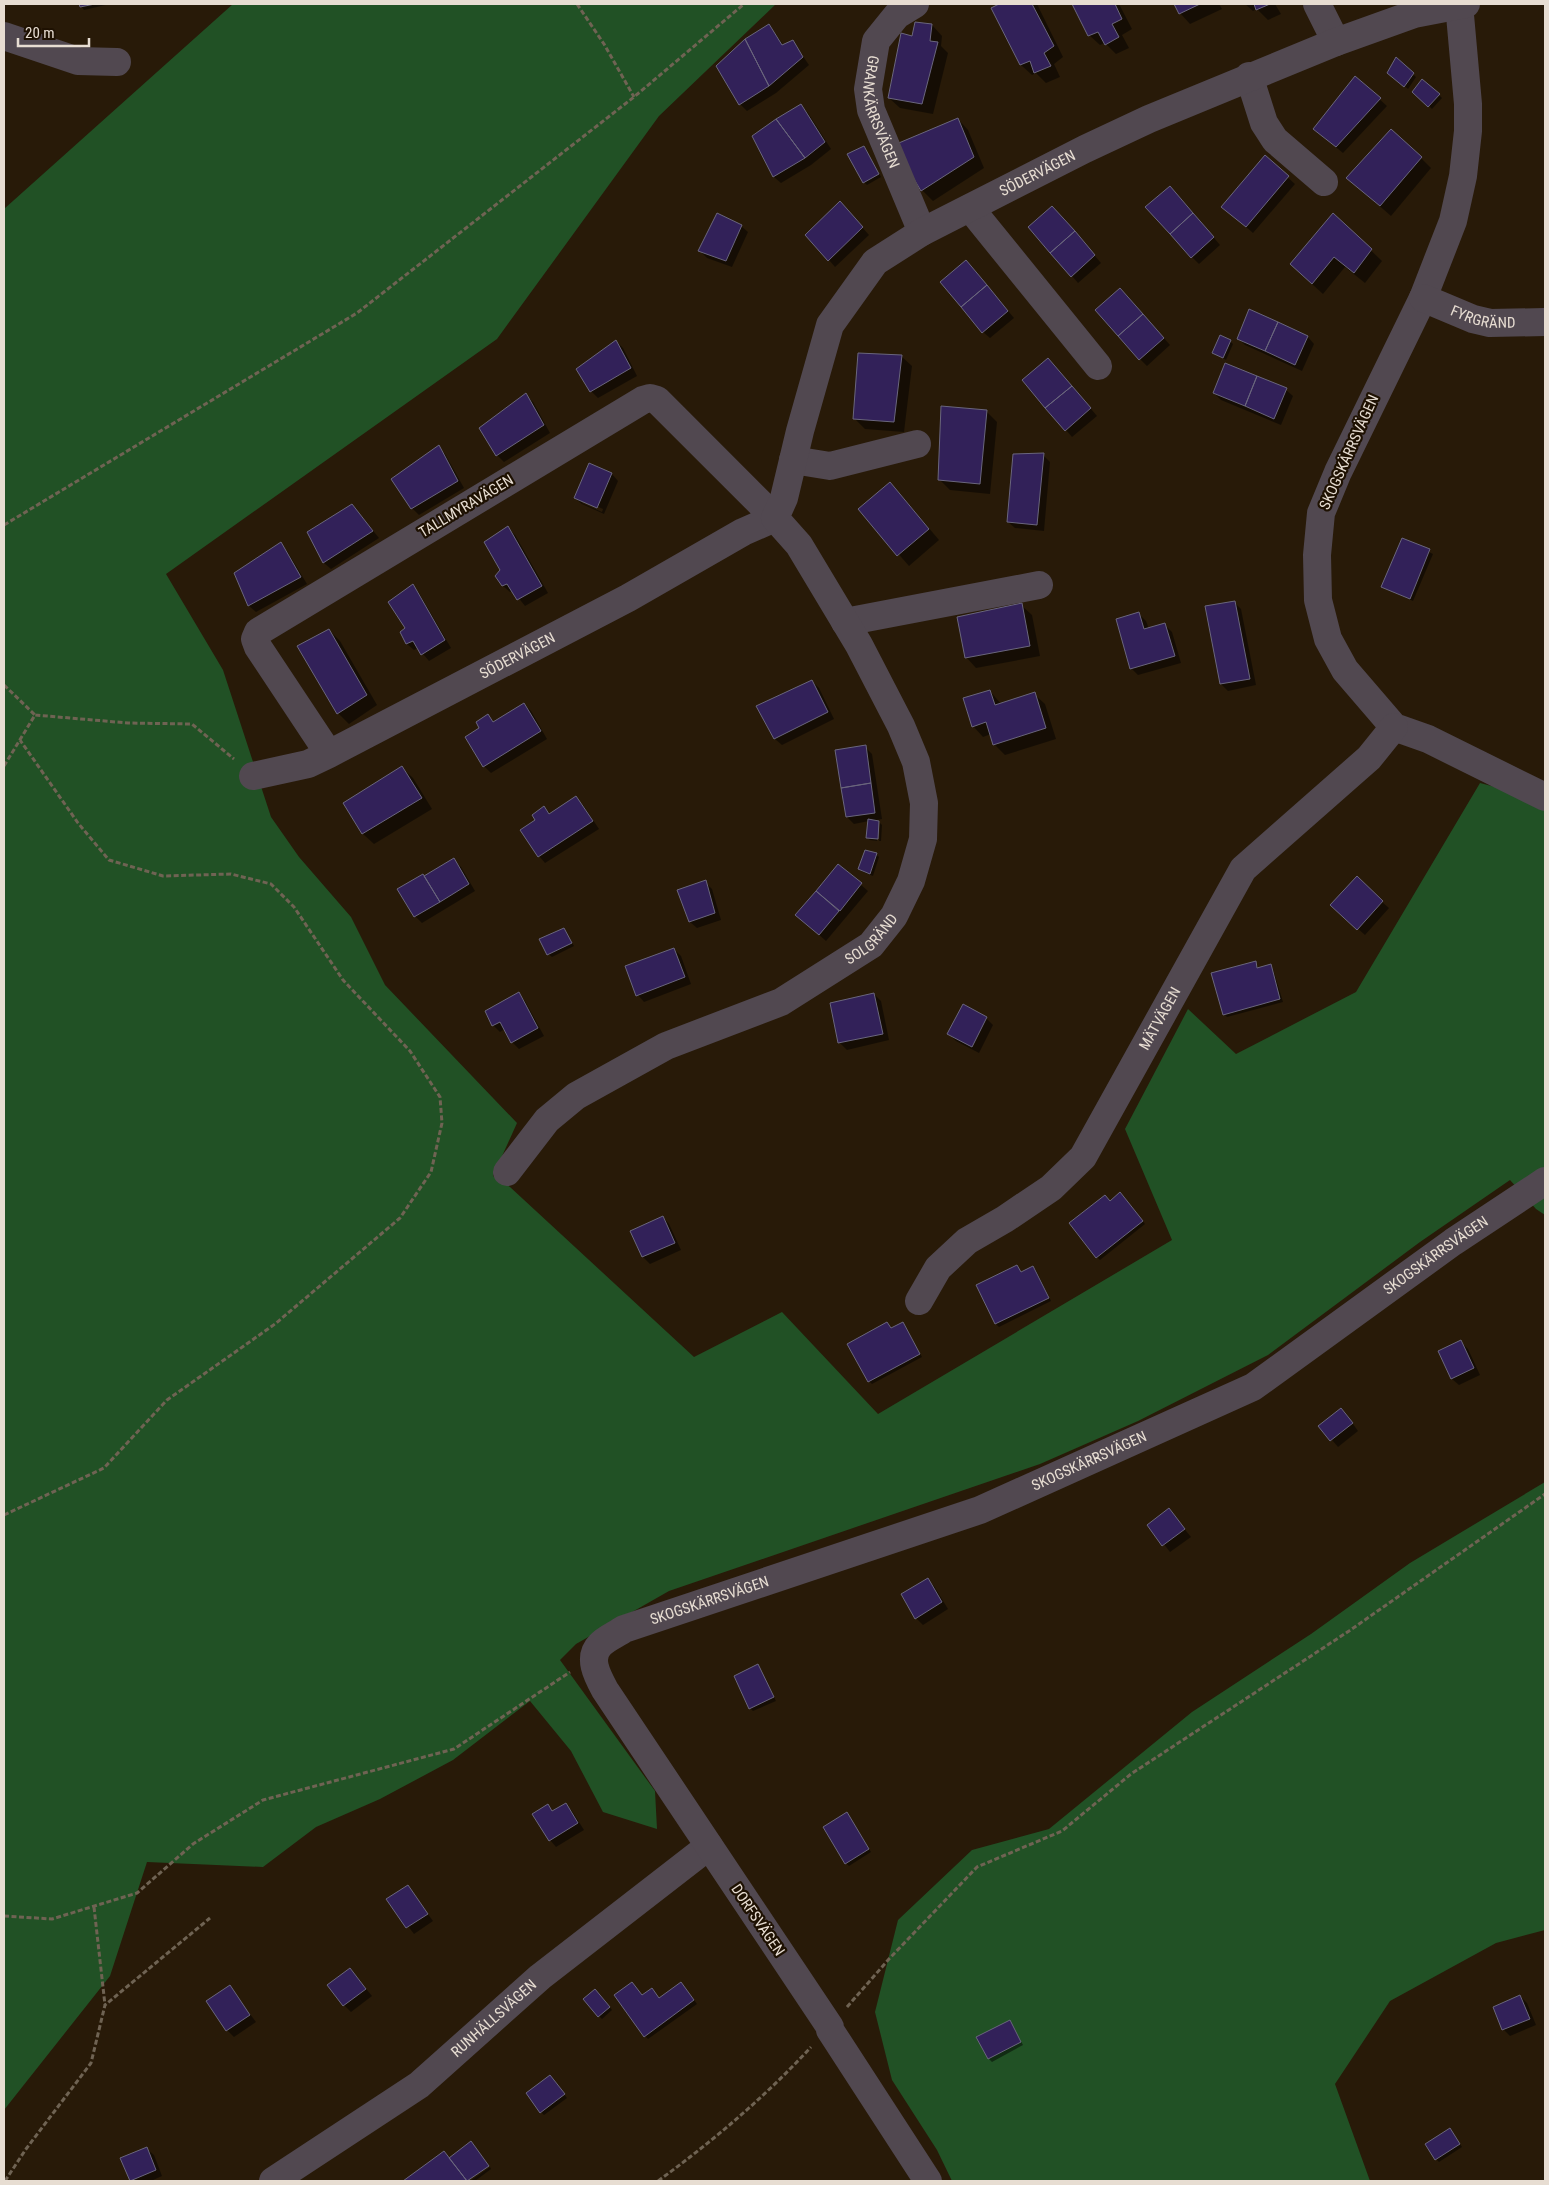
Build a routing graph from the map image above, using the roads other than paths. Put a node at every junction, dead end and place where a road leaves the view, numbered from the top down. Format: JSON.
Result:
{"nodes":[{"id":1,"x":915,"y":4,"type":"edge"},
{"id":2,"x":1317,"y":4,"type":"edge"},
{"id":3,"x":1462,"y":4,"type":"edge"},
{"id":4,"x":4,"y":36,"type":"edge"},
{"id":5,"x":1336,"y":42,"type":"junction"},
{"id":6,"x":117,"y":62,"type":"dead end"},
{"id":7,"x":1249,"y":76,"type":"junction"},
{"id":8,"x":1324,"y":182,"type":"dead end"},
{"id":9,"x":970,"y":208,"type":"junction"},
{"id":10,"x":922,"y":232,"type":"junction"},
{"id":11,"x":1424,"y":298,"type":"junction"},
{"id":12,"x":1545,"y":322,"type":"edge"},
{"id":13,"x":1098,"y":366,"type":"dead end"},
{"id":14,"x":917,"y":444,"type":"dead end"},
{"id":15,"x":793,"y":460,"type":"junction"},
{"id":16,"x":775,"y":518,"type":"junction"},
{"id":17,"x":1039,"y":585,"type":"dead end"},
{"id":18,"x":845,"y":622,"type":"junction"},
{"id":19,"x":1394,"y":727,"type":"junction"},
{"id":20,"x":329,"y":754,"type":"junction"},
{"id":21,"x":253,"y":776,"type":"road end"},
{"id":22,"x":1545,"y":797,"type":"edge"},
{"id":23,"x":507,"y":1172,"type":"dead end"},
{"id":24,"x":1545,"y":1181,"type":"edge"},
{"id":25,"x":919,"y":1301,"type":"dead end"},
{"id":26,"x":594,"y":1656,"type":"joint"},
{"id":27,"x":709,"y":1846,"type":"junction"},
{"id":28,"x":273,"y":2181,"type":"edge"},
{"id":29,"x":928,"y":2181,"type":"edge"}],
"edges":[{"from":1,"to":10,"type":"street","name":"GRANKÄRRSVÄGEN"},
{"from":2,"to":5,"type":"street"},
{"from":3,"to":5,"type":"street","name":"SÖDERVÄGEN"},
{"from":3,"to":11,"type":"street","name":"SKOGSKÄRRSVÄGEN"},
{"from":4,"to":6,"type":"street"},
{"from":5,"to":7,"type":"street","name":"SÖDERVÄGEN"},
{"from":7,"to":8,"type":"street"},
{"from":7,"to":9,"type":"street","name":"SÖDERVÄGEN"},
{"from":9,"to":10,"type":"street","name":"SÖDERVÄGEN"},
{"from":9,"to":13,"type":"street"},
{"from":10,"to":15,"type":"street","name":"SÖDERVÄGEN"},
{"from":11,"to":12,"type":"street","name":"FYRGRÄND"},
{"from":11,"to":19,"type":"street","name":"SKOGSKÄRRSVÄGEN"},
{"from":14,"to":15,"type":"street"},
{"from":15,"to":16,"type":"street","name":"SÖDERVÄGEN"},
{"from":16,"to":18,"type":"street","name":"SOLGRÄND"},
{"from":16,"to":20,"type":"street","name":"SÖDERVÄGEN"},
{"from":16,"to":20,"type":"street","name":"TALLMYRAVÄGEN"},
{"from":17,"to":18,"type":"street"},
{"from":18,"to":23,"type":"street","name":"SOLGRÄND"},
{"from":19,"to":22,"type":"street","name":"SKOGSKÄRRSVÄGEN"},
{"from":19,"to":25,"type":"street","name":"MÄTVÄGEN"},
{"from":20,"to":21,"type":"street","name":"SÖDERVÄGEN"},
{"from":24,"to":26,"type":"street","name":"SKOGSKÄRRSVÄGEN"},
{"from":26,"to":27,"type":"street","name":"DORFSVÄGEN"},
{"from":27,"to":28,"type":"street","name":"RUNHÄLLSVÄGEN"},
{"from":27,"to":29,"type":"street","name":"DORFSVÄGEN"}]}
